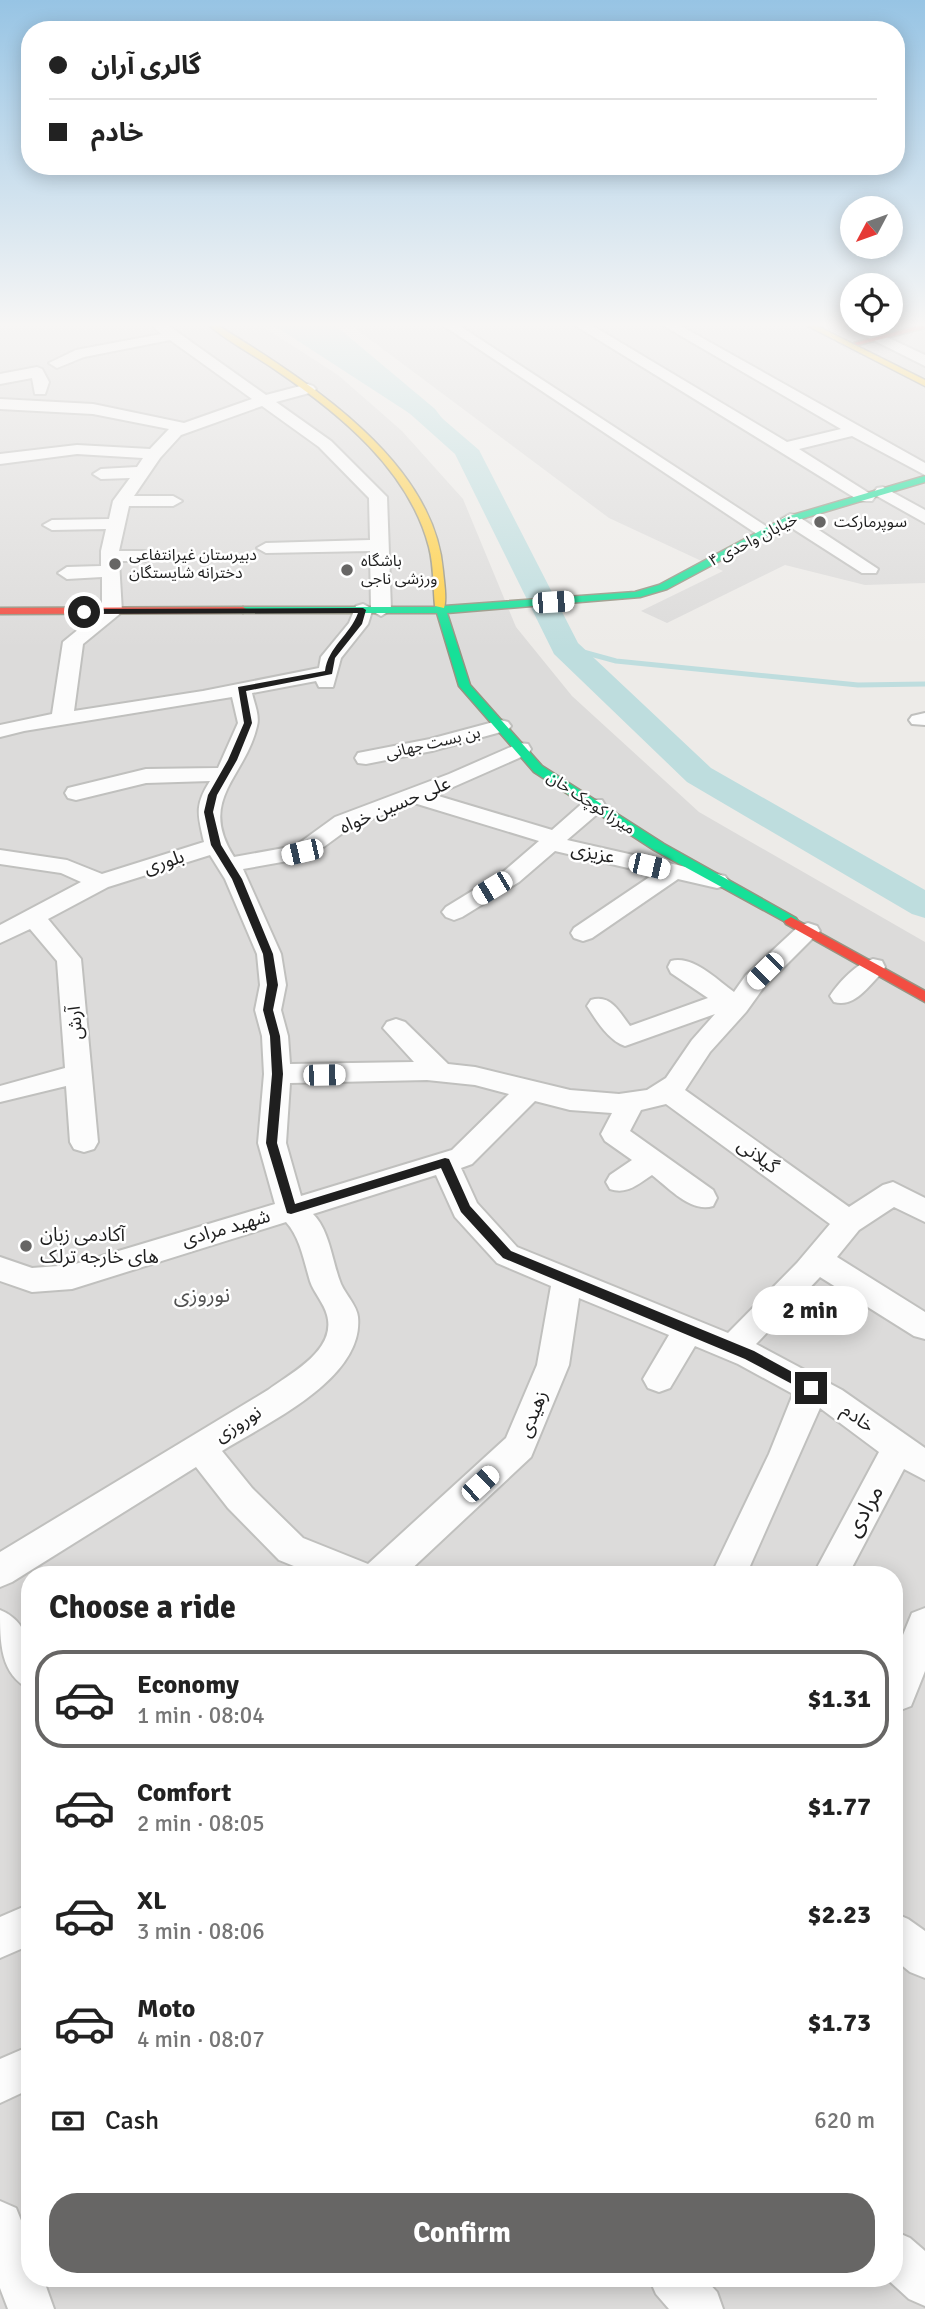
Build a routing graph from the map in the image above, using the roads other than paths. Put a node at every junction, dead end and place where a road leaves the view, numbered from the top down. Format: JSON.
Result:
{"nodes":[{"id":1,"x":173,"y":434,"type":"edge"},
{"id":2,"x":311,"y":434,"type":"edge"},
{"id":3,"x":361,"y":434,"type":"edge"},
{"id":4,"x":616,"y":434,"type":"edge"},
{"id":5,"x":761,"y":434,"type":"edge"},
{"id":6,"x":840,"y":434,"type":"edge"},
{"id":7,"x":862,"y":434,"type":"edge"},
{"id":8,"x":363,"y":436,"type":"junction"},
{"id":9,"x":325,"y":444,"type":"junction"},
{"id":10,"x":784,"y":448,"type":"junction"},
{"id":11,"x":154,"y":455,"type":"junction"},
{"id":12,"x":0,"y":459,"type":"edge"},
{"id":13,"x":925,"y":470,"type":"edge"},
{"id":14,"x":142,"y":472,"type":"junction"},
{"id":15,"x":101,"y":474,"type":"dead end"},
{"id":16,"x":925,"y":480,"type":"edge"},
{"id":17,"x":874,"y":495,"type":"junction"},
{"id":18,"x":173,"y":501,"type":"dead end"},
{"id":19,"x":93,"y":507,"type":"dead end"},
{"id":20,"x":120,"y":511,"type":"junction"},
{"id":21,"x":925,"y":518,"type":"edge"},
{"id":22,"x":790,"y":519,"type":"junction"},
{"id":23,"x":52,"y":525,"type":"dead end"},
{"id":24,"x":766,"y":532,"type":"junction"},
{"id":25,"x":379,"y":545,"type":"junction"},
{"id":26,"x":266,"y":548,"type":"dead end"},
{"id":27,"x":145,"y":556,"type":"dead end"},
{"id":28,"x":110,"y":564,"type":"junction"},
{"id":29,"x":869,"y":569,"type":"dead end"},
{"id":30,"x":67,"y":573,"type":"dead end"},
{"id":31,"x":372,"y":610,"type":"junction"},
{"id":32,"x":440,"y":610,"type":"junction"},
{"id":33,"x":0,"y":611,"type":"edge"},
{"id":34,"x":112,"y":612,"type":"junction"},
{"id":35,"x":241,"y":689,"type":"junction"},
{"id":36,"x":62,"y":719,"type":"junction"},
{"id":37,"x":501,"y":726,"type":"junction"},
{"id":38,"x":0,"y":731,"type":"edge"},
{"id":39,"x":520,"y":749,"type":"junction"},
{"id":40,"x":366,"y":758,"type":"dead end"},
{"id":41,"x":224,"y":774,"type":"junction"},
{"id":42,"x":76,"y":793,"type":"dead end"},
{"id":43,"x":412,"y":795,"type":"junction"},
{"id":44,"x":594,"y":805,"type":"junction"},
{"id":45,"x":552,"y":841,"type":"junction"},
{"id":46,"x":222,"y":855,"type":"junction"},
{"id":47,"x":0,"y":857,"type":"edge"},
{"id":48,"x":674,"y":871,"type":"junction"},
{"id":49,"x":719,"y":881,"type":"junction"},
{"id":50,"x":100,"y":882,"type":"junction"},
{"id":51,"x":454,"y":912,"type":"dead end"},
{"id":52,"x":33,"y":917,"type":"junction"},
{"id":53,"x":808,"y":931,"type":"junction"},
{"id":54,"x":583,"y":933,"type":"dead end"},
{"id":55,"x":0,"y":935,"type":"edge"},
{"id":56,"x":680,"y":967,"type":"dead end"},
{"id":57,"x":873,"y":967,"type":"junction"},
{"id":58,"x":843,"y":996,"type":"dead end"},
{"id":59,"x":925,"y":997,"type":"edge"},
{"id":60,"x":733,"y":1003,"type":"junction"},
{"id":61,"x":600,"y":1006,"type":"dead end"},
{"id":62,"x":396,"y":1028,"type":"dead end"},
{"id":63,"x":79,"y":1073,"type":"junction"},
{"id":64,"x":441,"y":1073,"type":"junction"},
{"id":65,"x":277,"y":1074,"type":"junction"},
{"id":66,"x":530,"y":1089,"type":"junction"},
{"id":67,"x":667,"y":1091,"type":"junction"},
{"id":68,"x":4,"y":1094,"type":"dead end"},
{"id":69,"x":632,"y":1102,"type":"junction"},
{"id":70,"x":85,"y":1142,"type":"dead end"},
{"id":71,"x":652,"y":1160,"type":"junction"},
{"id":72,"x":445,"y":1162,"type":"junction"},
{"id":73,"x":620,"y":1182,"type":"dead end"},
{"id":74,"x":704,"y":1198,"type":"dead end"},
{"id":75,"x":291,"y":1209,"type":"junction"},
{"id":76,"x":925,"y":1212,"type":"edge"},
{"id":77,"x":849,"y":1222,"type":"junction"},
{"id":78,"x":817,"y":1261,"type":"junction"},
{"id":79,"x":0,"y":1269,"type":"edge"},
{"id":80,"x":567,"y":1279,"type":"junction"},
{"id":81,"x":925,"y":1326,"type":"edge"},
{"id":82,"x":689,"y":1329,"type":"junction"},
{"id":83,"x":733,"y":1348,"type":"junction"},
{"id":84,"x":660,"y":1379,"type":"dead end"},
{"id":85,"x":811,"y":1388,"type":"junction"},
{"id":86,"x":200,"y":1448,"type":"junction"},
{"id":87,"x":912,"y":1457,"type":"edge"},
{"id":88,"x":334,"y":1566,"type":"edge"},
{"id":89,"x":391,"y":1566,"type":"edge"},
{"id":90,"x":732,"y":1566,"type":"edge"},
{"id":91,"x":836,"y":1566,"type":"edge"},
{"id":92,"x":0,"y":1572,"type":"edge"},
{"id":93,"x":925,"y":1625,"type":"edge"},
{"id":94,"x":0,"y":1628,"type":"edge"},
{"id":95,"x":21,"y":1659,"type":"edge"},
{"id":96,"x":903,"y":1680,"type":"edge"},
{"id":97,"x":21,"y":1928,"type":"edge"},
{"id":98,"x":0,"y":1938,"type":"edge"},
{"id":99,"x":903,"y":1940,"type":"edge"},
{"id":100,"x":925,"y":1957,"type":"edge"},
{"id":101,"x":21,"y":2071,"type":"edge"},
{"id":102,"x":0,"y":2081,"type":"edge"},
{"id":103,"x":0,"y":2224,"type":"edge"},
{"id":104,"x":903,"y":2262,"type":"edge"},
{"id":105,"x":21,"y":2282,"type":"edge"},
{"id":106,"x":925,"y":2283,"type":"edge"},
{"id":107,"x":23,"y":2287,"type":"edge"},
{"id":108,"x":680,"y":2287,"type":"edge"},
{"id":109,"x":31,"y":2309,"type":"edge"},
{"id":110,"x":700,"y":2309,"type":"edge"}],
"edges":[{"from":1,"to":11,"type":"street"},
{"from":2,"to":9,"type":"street"},
{"from":3,"to":8,"type":"main road","name":"میرزا کوچک خان"},
{"from":4,"to":24,"type":"street"},
{"from":5,"to":10,"type":"street"},
{"from":6,"to":10,"type":"street"},
{"from":7,"to":13,"type":"street"},
{"from":8,"to":9,"type":"street"},
{"from":8,"to":32,"type":"main road","name":"میرزا کوچک خان"},
{"from":9,"to":25,"type":"street"},
{"from":10,"to":17,"type":"street"},
{"from":11,"to":12,"type":"street"},
{"from":11,"to":14,"type":"street"},
{"from":14,"to":15,"type":"street"},
{"from":14,"to":20,"type":"street"},
{"from":16,"to":17,"type":"main road","name":"خیابان واحدی ۴"},
{"from":17,"to":21,"type":"street"},
{"from":17,"to":22,"type":"main road","name":"خیابان واحدی ۴"},
{"from":18,"to":20,"type":"street"},
{"from":19,"to":20,"type":"street"},
{"from":20,"to":23,"type":"street"},
{"from":20,"to":28,"type":"street"},
{"from":22,"to":24,"type":"main road","name":"خیابان واحدی ۴"},
{"from":22,"to":29,"type":"street"},
{"from":24,"to":32,"type":"main road","name":"خیابان واحدی ۴"},
{"from":25,"to":26,"type":"street"},
{"from":25,"to":31,"type":"street"},
{"from":27,"to":28,"type":"street"},
{"from":28,"to":30,"type":"street"},
{"from":28,"to":34,"type":"street"},
{"from":31,"to":32,"type":"main road","name":"خیابان واحدی ۴"},
{"from":31,"to":34,"type":"main road","name":"خیابان واحدی ۴"},
{"from":31,"to":35,"type":"street"},
{"from":32,"to":37,"type":"main road","name":"میرزا کوچک خان"},
{"from":33,"to":34,"type":"main road","name":"خیابان واحدی ۴"},
{"from":34,"to":36,"type":"street"},
{"from":35,"to":36,"type":"street"},
{"from":35,"to":41,"type":"street"},
{"from":36,"to":38,"type":"street"},
{"from":37,"to":39,"type":"main road","name":"میرزا کوچک خان"},
{"from":37,"to":40,"type":"street","name":"بن بست جهانی"},
{"from":39,"to":43,"type":"street","name":"علی حسین خواه"},
{"from":39,"to":44,"type":"main road","name":"میرزا کوچک خان"},
{"from":41,"to":42,"type":"street"},
{"from":41,"to":46,"type":"street"},
{"from":43,"to":45,"type":"street","name":"عزیزی"},
{"from":43,"to":46,"type":"street","name":"علی حسین خواه"},
{"from":44,"to":45,"type":"street"},
{"from":44,"to":49,"type":"main road","name":"میرزا کوچک خان"},
{"from":45,"to":48,"type":"street","name":"عزیزی"},
{"from":45,"to":51,"type":"street"},
{"from":46,"to":50,"type":"street","name":"بلوری"},
{"from":46,"to":65,"type":"street","name":"نوروزی"},
{"from":47,"to":50,"type":"street"},
{"from":48,"to":49,"type":"street","name":"عزیزی"},
{"from":48,"to":54,"type":"street"},
{"from":49,"to":53,"type":"main road","name":"میرزا کوچک خان"},
{"from":50,"to":52,"type":"street","name":"بلوری"},
{"from":52,"to":55,"type":"street","name":"بلوری"},
{"from":52,"to":63,"type":"street","name":"آرش"},
{"from":53,"to":57,"type":"main road","name":"میرزا کوچک خان"},
{"from":53,"to":60,"type":"street"},
{"from":56,"to":60,"type":"street"},
{"from":57,"to":58,"type":"street"},
{"from":57,"to":59,"type":"main road","name":"میرزا کوچک خان"},
{"from":60,"to":61,"type":"street"},
{"from":60,"to":67,"type":"street"},
{"from":62,"to":64,"type":"street"},
{"from":63,"to":68,"type":"street"},
{"from":63,"to":70,"type":"street","name":"آرش"},
{"from":64,"to":65,"type":"street"},
{"from":64,"to":66,"type":"street"},
{"from":65,"to":75,"type":"street","name":"نوروزی"},
{"from":66,"to":69,"type":"street"},
{"from":66,"to":72,"type":"street","name":"شهید مرادی"},
{"from":67,"to":69,"type":"street"},
{"from":67,"to":77,"type":"street","name":"گیلانی"},
{"from":69,"to":71,"type":"street"},
{"from":71,"to":73,"type":"street"},
{"from":71,"to":74,"type":"street"},
{"from":72,"to":75,"type":"street","name":"شهید مرادی"},
{"from":72,"to":80,"type":"street","name":"خادم"},
{"from":75,"to":79,"type":"street","name":"شهید مرادی"},
{"from":75,"to":86,"type":"street","name":"نوروزی"},
{"from":76,"to":77,"type":"street"},
{"from":77,"to":78,"type":"street"},
{"from":78,"to":81,"type":"street"},
{"from":78,"to":83,"type":"street"},
{"from":80,"to":82,"type":"street","name":"خادم"},
{"from":80,"to":89,"type":"street","name":"زهیدی"},
{"from":82,"to":83,"type":"street","name":"خادم"},
{"from":82,"to":84,"type":"street"},
{"from":83,"to":85,"type":"street","name":"خادم"},
{"from":85,"to":87,"type":"street","name":"خادم"},
{"from":85,"to":90,"type":"street"},
{"from":86,"to":88,"type":"street"},
{"from":86,"to":92,"type":"street","name":"نوروزی"},
{"from":87,"to":91,"type":"street","name":"مرادی"},
{"from":93,"to":96,"type":"street"},
{"from":94,"to":95,"type":"street"},
{"from":97,"to":98,"type":"street"},
{"from":99,"to":100,"type":"street"},
{"from":101,"to":102,"type":"street"},
{"from":103,"to":105,"type":"street"},
{"from":104,"to":106,"type":"street"},
{"from":107,"to":109,"type":"street"},
{"from":108,"to":110,"type":"street"}]}
